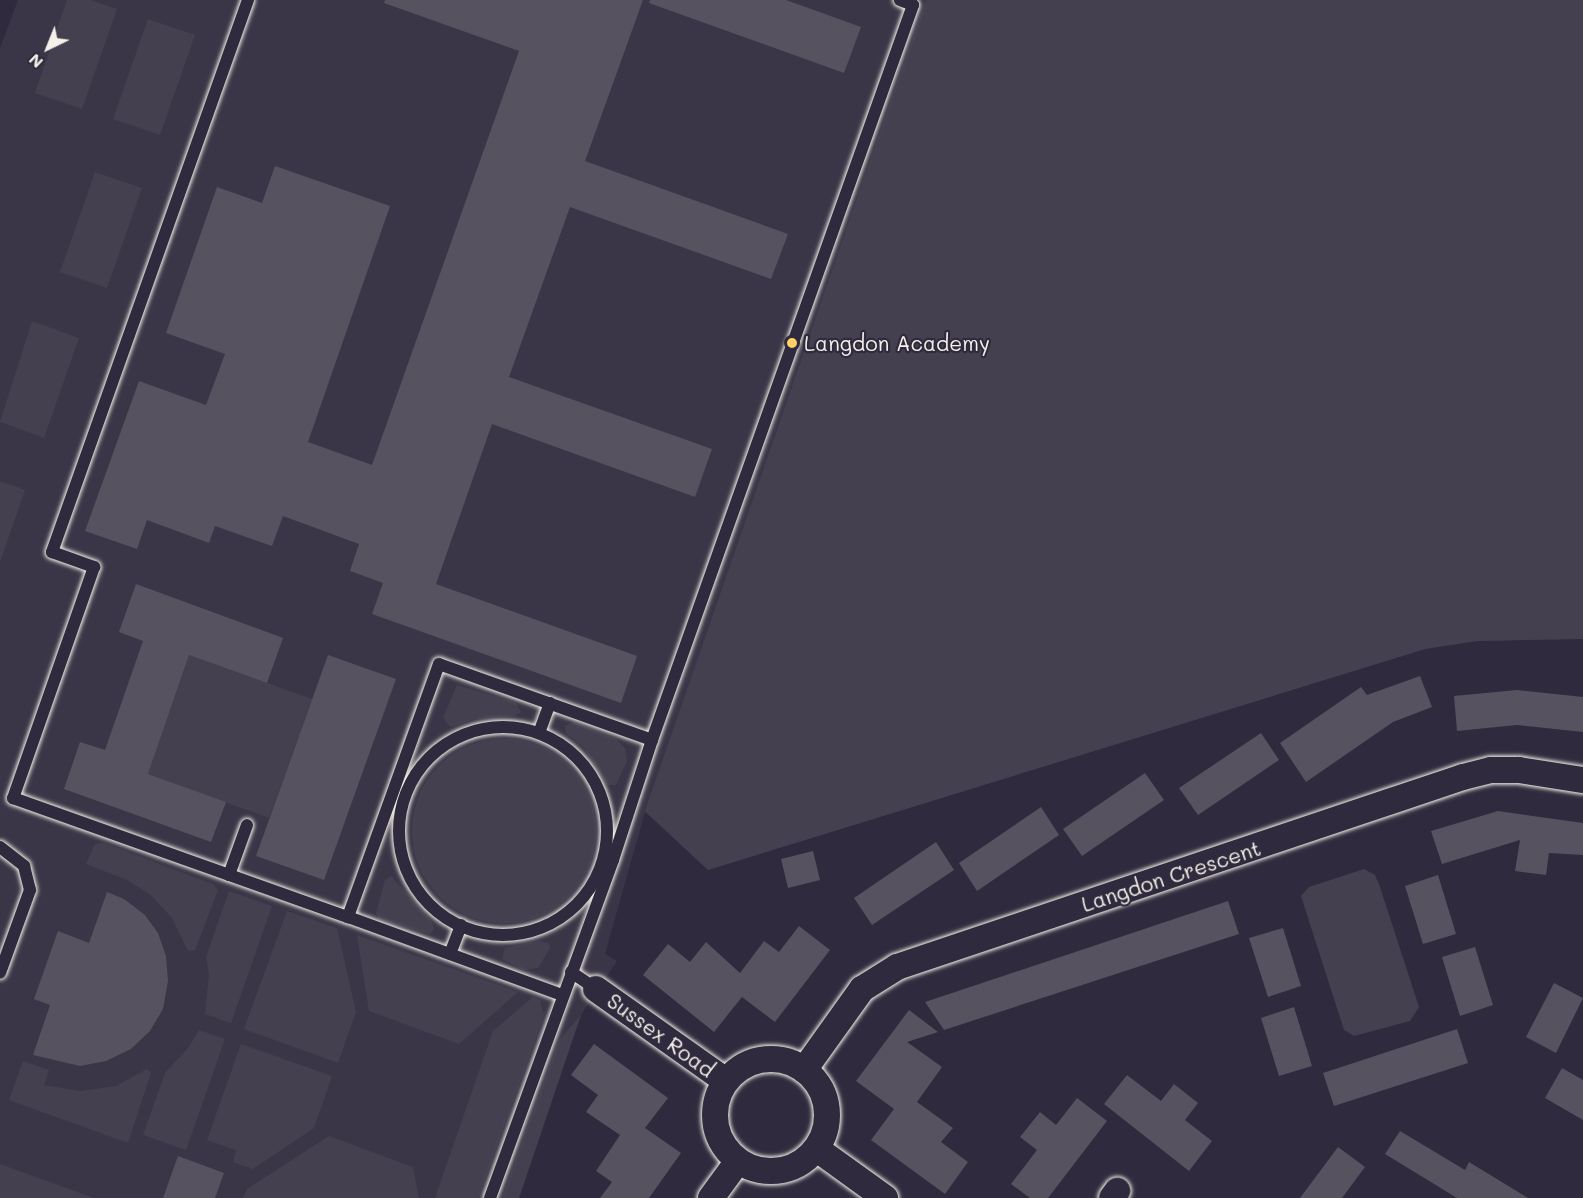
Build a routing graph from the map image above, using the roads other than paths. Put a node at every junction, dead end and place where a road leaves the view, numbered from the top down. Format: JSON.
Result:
{"nodes":[{"id":1,"x":248,"y":0,"type":"edge"},
{"id":2,"x":900,"y":0,"type":"edge"},
{"id":3,"x":550,"y":703,"type":"junction"},
{"id":4,"x":539,"y":733,"type":"junction"},
{"id":5,"x":652,"y":740,"type":"junction"},
{"id":6,"x":1583,"y":780,"type":"edge"},
{"id":7,"x":399,"y":794,"type":"junction"},
{"id":8,"x":247,"y":825,"type":"dead end"},
{"id":9,"x":0,"y":847,"type":"edge"},
{"id":10,"x":608,"y":858,"type":"junction"},
{"id":11,"x":229,"y":875,"type":"junction"},
{"id":12,"x":348,"y":917,"type":"junction"},
{"id":13,"x":461,"y":925,"type":"junction"},
{"id":14,"x":450,"y":954,"type":"junction"},
{"id":15,"x":571,"y":972,"type":"junction"},
{"id":16,"x":0,"y":974,"type":"edge"},
{"id":17,"x":596,"y":989,"type":"joint"},
{"id":18,"x":562,"y":994,"type":"junction"},
{"id":19,"x":804,"y":1070,"type":"junction"},
{"id":20,"x":726,"y":1081,"type":"junction"},
{"id":21,"x":817,"y":1149,"type":"junction"},
{"id":22,"x":738,"y":1161,"type":"junction"},
{"id":23,"x":490,"y":1198,"type":"edge"},
{"id":24,"x":711,"y":1198,"type":"edge"},
{"id":25,"x":885,"y":1198,"type":"edge"}],
"edges":[{"from":1,"to":11,"type":"lane"},
{"from":2,"to":5,"type":"lane"},
{"from":3,"to":4,"type":"lane"},
{"from":3,"to":5,"type":"lane"},
{"from":3,"to":7,"type":"lane"},
{"from":4,"to":7,"type":"lane"},
{"from":4,"to":10,"type":"lane"},
{"from":5,"to":10,"type":"lane"},
{"from":6,"to":19,"type":"street","name":"Langdon Crescent"},
{"from":7,"to":12,"type":"lane"},
{"from":7,"to":13,"type":"lane"},
{"from":8,"to":11,"type":"lane"},
{"from":9,"to":16,"type":"lane"},
{"from":10,"to":13,"type":"lane"},
{"from":10,"to":15,"type":"lane"},
{"from":11,"to":12,"type":"lane"},
{"from":12,"to":14,"type":"lane"},
{"from":13,"to":14,"type":"lane"},
{"from":14,"to":18,"type":"lane"},
{"from":15,"to":17,"type":"lane"},
{"from":15,"to":18,"type":"lane"},
{"from":17,"to":20,"type":"street","name":"Sussex Road"},
{"from":18,"to":23,"type":"lane"},
{"from":19,"to":20,"type":"street"},
{"from":19,"to":21,"type":"street"},
{"from":20,"to":22,"type":"street"},
{"from":21,"to":22,"type":"street"},
{"from":21,"to":25,"type":"street"},
{"from":22,"to":24,"type":"street"}]}
